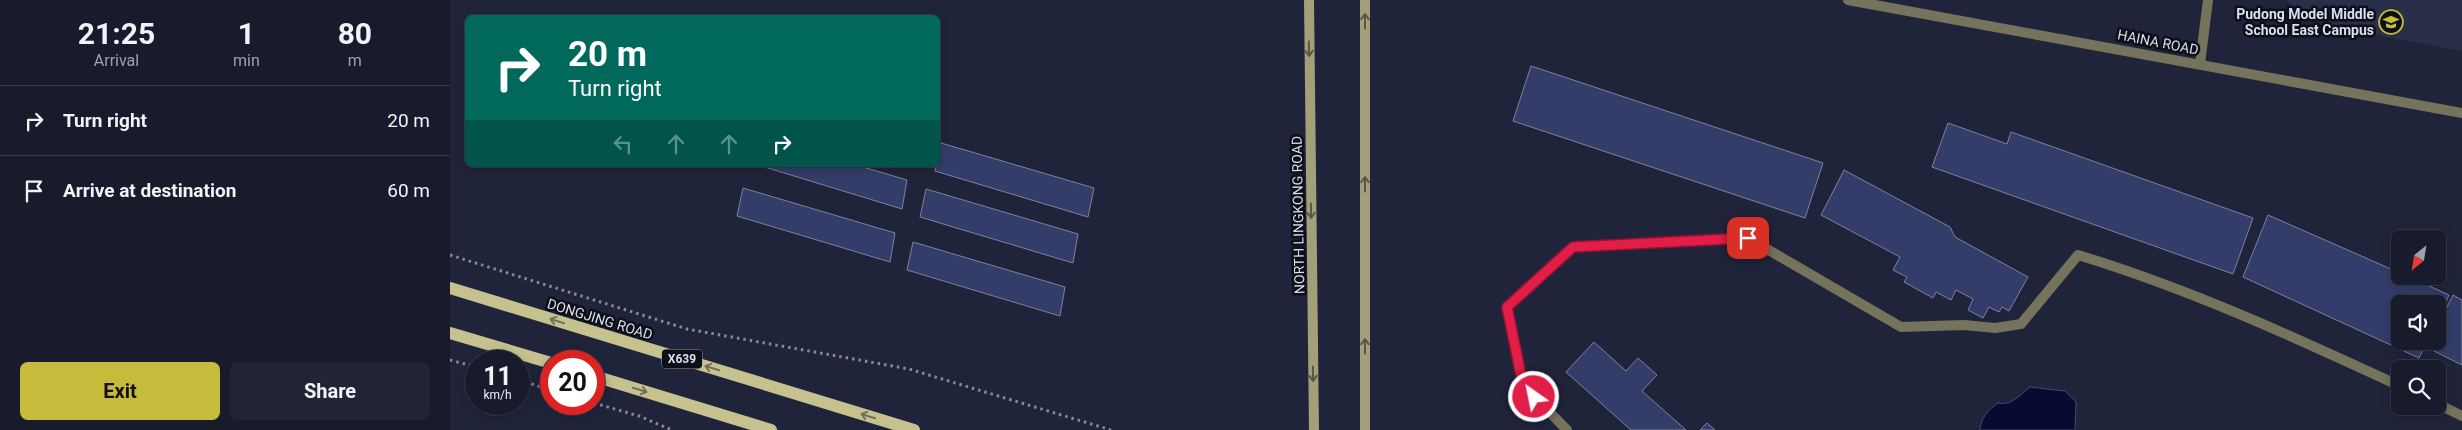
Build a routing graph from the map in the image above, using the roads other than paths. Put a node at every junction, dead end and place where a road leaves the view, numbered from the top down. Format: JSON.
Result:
{"nodes":[{"id":1,"x":1309,"y":0,"type":"edge"},
{"id":2,"x":1365,"y":0,"type":"edge"},
{"id":3,"x":1848,"y":0,"type":"edge"},
{"id":4,"x":2208,"y":0,"type":"edge"},
{"id":5,"x":2200,"y":64,"type":"junction"},
{"id":6,"x":2462,"y":113,"type":"edge"},
{"id":7,"x":450,"y":288,"type":"edge"},
{"id":8,"x":450,"y":332,"type":"edge"},
{"id":9,"x":540,"y":360,"type":"edge"},
{"id":10,"x":605,"y":379,"type":"edge"},
{"id":11,"x":2391,"y":382,"type":"edge"},
{"id":12,"x":2446,"y":408,"type":"edge"},
{"id":13,"x":2462,"y":416,"type":"edge"},
{"id":14,"x":771,"y":430,"type":"edge"},
{"id":15,"x":914,"y":430,"type":"edge"},
{"id":16,"x":1314,"y":430,"type":"edge"},
{"id":17,"x":1365,"y":430,"type":"edge"},
{"id":18,"x":1567,"y":430,"type":"edge"}],
"edges":[{"from":1,"to":16,"type":"main road","name":"NORTH LINGKONG ROAD","one_way":true},
{"from":17,"to":2,"type":"main road","one_way":true},
{"from":3,"to":5,"type":"street","name":"HAINA ROAD"},
{"from":4,"to":5,"type":"street"},
{"from":5,"to":6,"type":"street","name":"HAINA ROAD"},
{"from":15,"to":7,"type":"main road","name":"DONGJING ROAD","number":"X639","one_way":true},
{"from":8,"to":9,"type":"main road"},
{"from":10,"to":14,"type":"main road","one_way":true},
{"from":11,"to":18,"type":"street"},
{"from":12,"to":13,"type":"street"}]}
